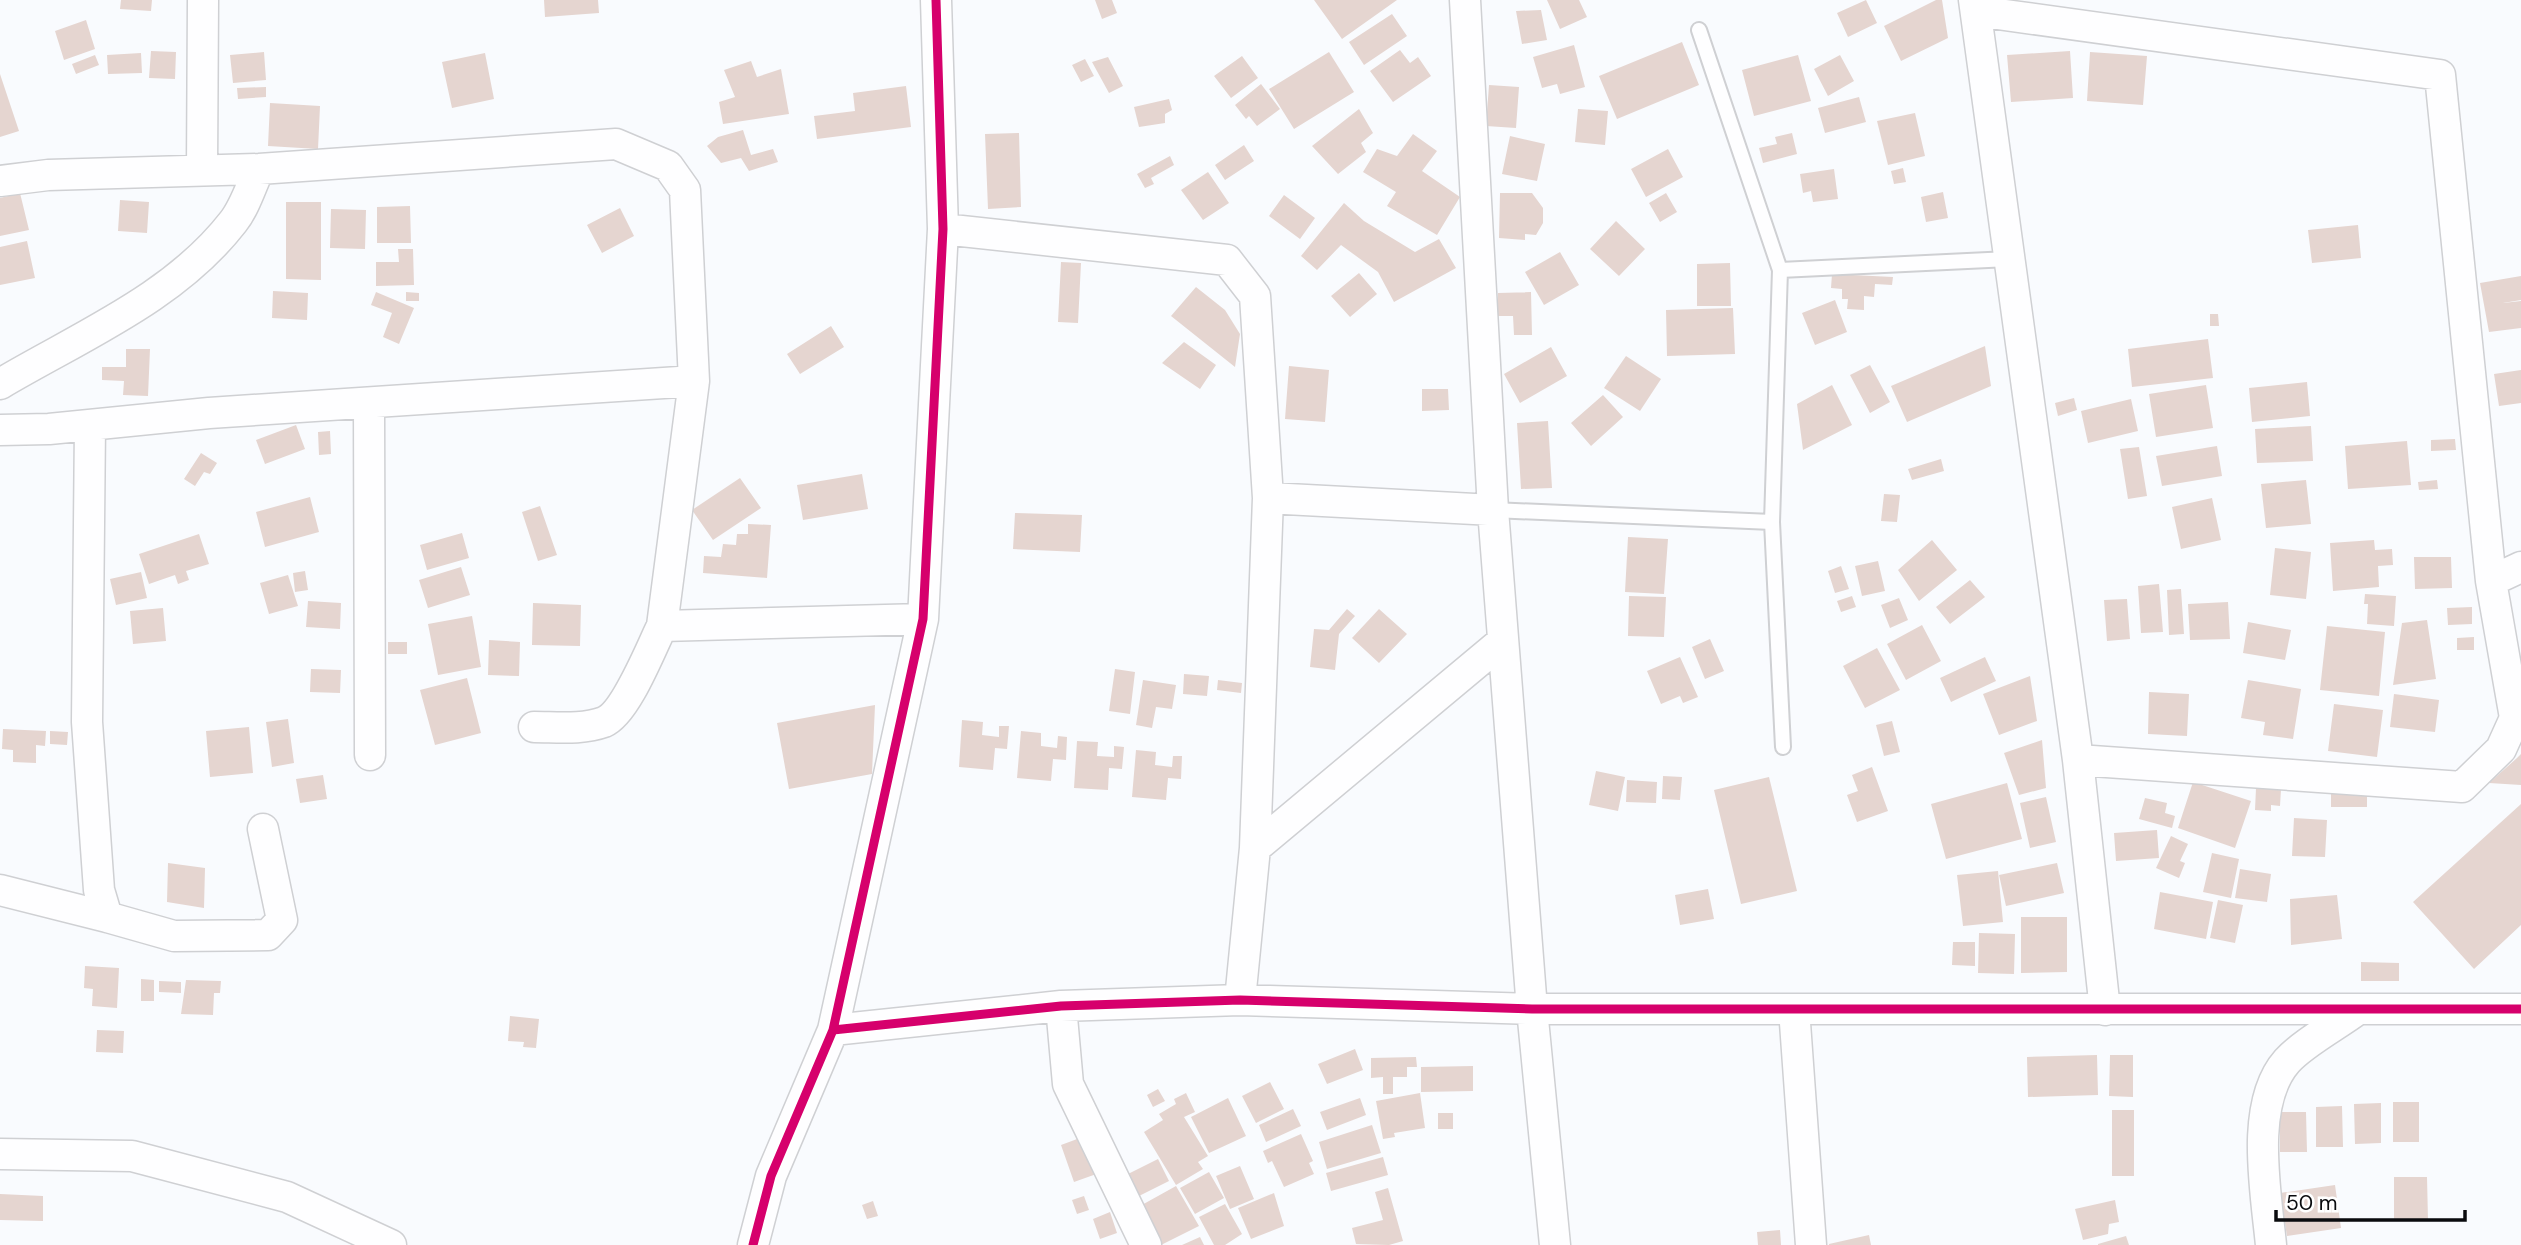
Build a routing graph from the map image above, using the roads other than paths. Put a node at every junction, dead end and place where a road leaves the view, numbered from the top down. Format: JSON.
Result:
{"nodes":[{"id":1,"x":203,"y":0,"type":"edge"},
{"id":2,"x":936,"y":0,"type":"edge"},
{"id":3,"x":1465,"y":0,"type":"edge"},
{"id":4,"x":1975,"y":5,"type":"edge"},
{"id":5,"x":1699,"y":30,"type":"dead end"},
{"id":6,"x":259,"y":169,"type":"junction"},
{"id":7,"x":202,"y":170,"type":"junction"},
{"id":8,"x":0,"y":181,"type":"edge"},
{"id":9,"x":943,"y":229,"type":"junction"},
{"id":10,"x":2009,"y":259,"type":"junction"},
{"id":11,"x":1780,"y":270,"type":"junction"},
{"id":12,"x":694,"y":381,"type":"junction"},
{"id":13,"x":0,"y":384,"type":"edge"},
{"id":14,"x":369,"y":403,"type":"junction"},
{"id":15,"x":90,"y":425,"type":"junction"},
{"id":16,"x":0,"y":430,"type":"edge"},
{"id":17,"x":1268,"y":498,"type":"junction"},
{"id":18,"x":1493,"y":510,"type":"junction"},
{"id":19,"x":1772,"y":522,"type":"junction"},
{"id":20,"x":2521,"y":567,"type":"edge"},
{"id":21,"x":2491,"y":580,"type":"junction"},
{"id":22,"x":923,"y":619,"type":"junction"},
{"id":23,"x":662,"y":626,"type":"junction"},
{"id":24,"x":1503,"y":641,"type":"junction"},
{"id":25,"x":534,"y":727,"type":"dead end"},
{"id":26,"x":1783,"y":747,"type":"dead end"},
{"id":27,"x":370,"y":755,"type":"dead end"},
{"id":28,"x":2078,"y":760,"type":"junction"},
{"id":29,"x":263,"y":829,"type":"dead end"},
{"id":30,"x":1255,"y":848,"type":"junction"},
{"id":31,"x":0,"y":890,"type":"edge"},
{"id":32,"x":107,"y":917,"type":"junction"},
{"id":33,"x":1240,"y":1000,"type":"junction"},
{"id":34,"x":1061,"y":1006,"type":"junction"},
{"id":35,"x":1532,"y":1009,"type":"junction"},
{"id":36,"x":1794,"y":1009,"type":"junction"},
{"id":37,"x":2521,"y":1009,"type":"edge"},
{"id":38,"x":2105,"y":1010,"type":"junction"},
{"id":39,"x":2357,"y":1010,"type":"junction"},
{"id":40,"x":833,"y":1030,"type":"junction"},
{"id":41,"x":0,"y":1154,"type":"edge"},
{"id":42,"x":391,"y":1245,"type":"edge"},
{"id":43,"x":753,"y":1245,"type":"edge"},
{"id":44,"x":1146,"y":1245,"type":"edge"},
{"id":45,"x":1555,"y":1245,"type":"edge"},
{"id":46,"x":1811,"y":1245,"type":"edge"},
{"id":47,"x":2271,"y":1245,"type":"edge"}],
"edges":[{"from":1,"to":7,"type":"street"},
{"from":2,"to":9,"type":"street"},
{"from":3,"to":18,"type":"street"},
{"from":4,"to":10,"type":"street"},
{"from":4,"to":21,"type":"street"},
{"from":5,"to":11,"type":"lane"},
{"from":6,"to":7,"type":"street"},
{"from":6,"to":12,"type":"street"},
{"from":6,"to":13,"type":"street"},
{"from":7,"to":8,"type":"street"},
{"from":9,"to":17,"type":"street"},
{"from":9,"to":22,"type":"street"},
{"from":10,"to":11,"type":"lane"},
{"from":10,"to":28,"type":"street"},
{"from":11,"to":19,"type":"lane"},
{"from":12,"to":14,"type":"street"},
{"from":12,"to":23,"type":"street"},
{"from":14,"to":15,"type":"street"},
{"from":14,"to":27,"type":"street"},
{"from":15,"to":16,"type":"street"},
{"from":15,"to":32,"type":"street"},
{"from":17,"to":18,"type":"street"},
{"from":17,"to":30,"type":"street"},
{"from":18,"to":19,"type":"lane"},
{"from":18,"to":24,"type":"street"},
{"from":19,"to":26,"type":"lane"},
{"from":20,"to":21,"type":"street"},
{"from":21,"to":28,"type":"street"},
{"from":22,"to":23,"type":"street"},
{"from":22,"to":40,"type":"street"},
{"from":23,"to":25,"type":"street"},
{"from":24,"to":30,"type":"street"},
{"from":24,"to":35,"type":"street"},
{"from":28,"to":38,"type":"street"},
{"from":29,"to":32,"type":"street"},
{"from":30,"to":33,"type":"street"},
{"from":31,"to":32,"type":"street"},
{"from":33,"to":34,"type":"street"},
{"from":33,"to":35,"type":"street"},
{"from":34,"to":40,"type":"street"},
{"from":34,"to":44,"type":"street"},
{"from":35,"to":36,"type":"street"},
{"from":35,"to":45,"type":"street"},
{"from":36,"to":38,"type":"street"},
{"from":36,"to":46,"type":"street"},
{"from":37,"to":39,"type":"street"},
{"from":38,"to":39,"type":"street"},
{"from":39,"to":47,"type":"street"},
{"from":40,"to":43,"type":"street"},
{"from":41,"to":42,"type":"street"}]}
